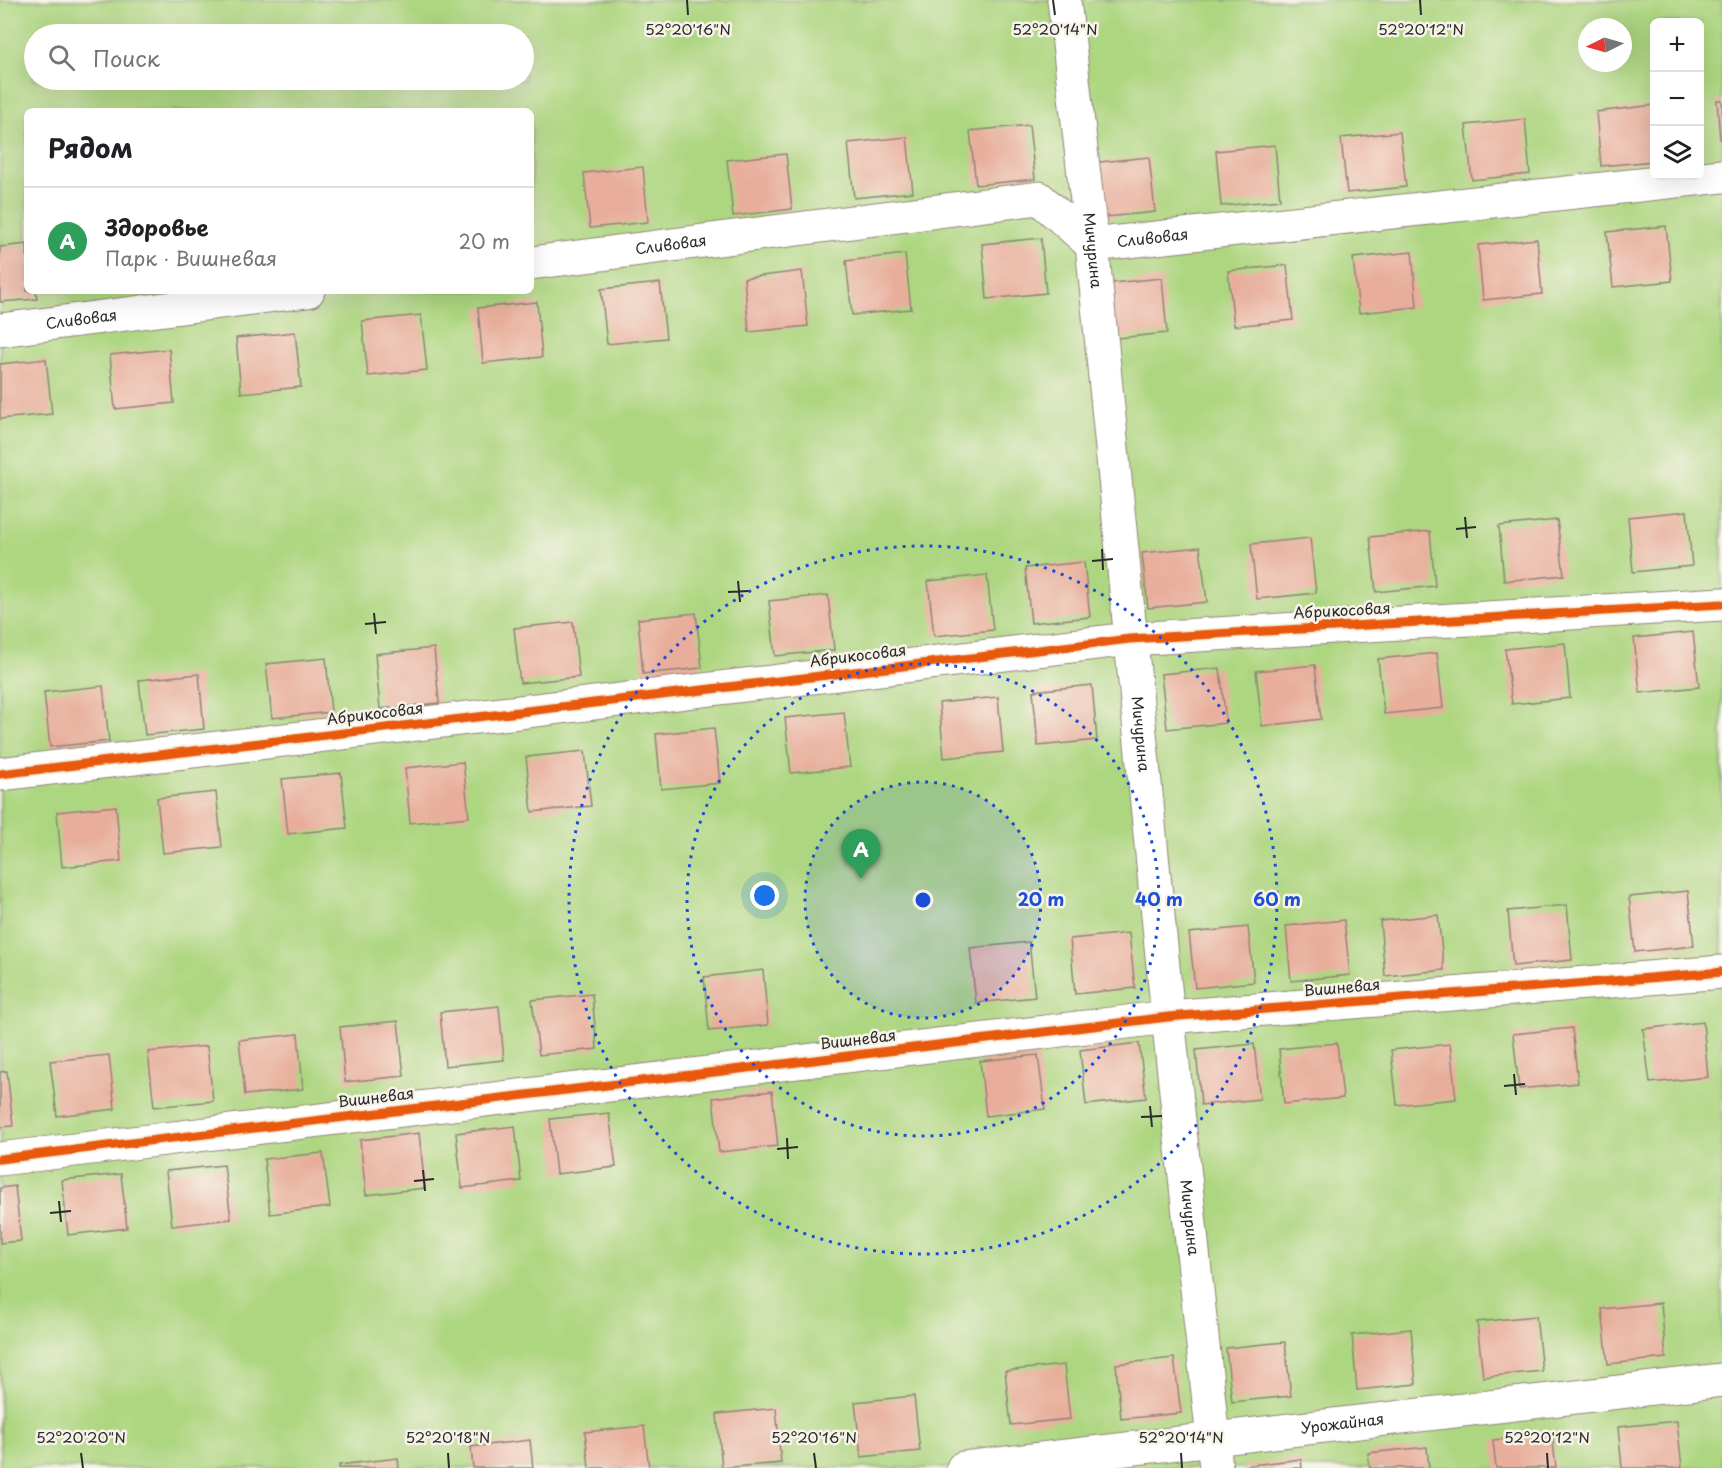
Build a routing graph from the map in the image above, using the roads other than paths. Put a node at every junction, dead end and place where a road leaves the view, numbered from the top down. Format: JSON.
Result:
{"nodes":[{"id":1,"x":1064,"y":0,"type":"edge"},
{"id":2,"x":1722,"y":176,"type":"edge"},
{"id":3,"x":1092,"y":245,"type":"junction"},
{"id":4,"x":534,"y":262,"type":"edge"},
{"id":5,"x":284,"y":294,"type":"edge"},
{"id":6,"x":0,"y":330,"type":"edge"},
{"id":7,"x":1722,"y":604,"type":"edge"},
{"id":8,"x":1130,"y":639,"type":"junction"},
{"id":9,"x":0,"y":774,"type":"edge"},
{"id":10,"x":1722,"y":972,"type":"edge"},
{"id":11,"x":1168,"y":1017,"type":"junction"},
{"id":12,"x":0,"y":1159,"type":"edge"},
{"id":13,"x":1722,"y":1380,"type":"edge"},
{"id":14,"x":1214,"y":1453,"type":"edge"},
{"id":15,"x":963,"y":1468,"type":"edge"}],
"edges":[{"from":1,"to":3,"type":"street","name":"Мичурина"},
{"from":2,"to":3,"type":"street","name":"Сливовая"},
{"from":3,"to":4,"type":"street","name":"Сливовая"},
{"from":3,"to":8,"type":"street","name":"Мичурина"},
{"from":5,"to":6,"type":"street","name":"Сливовая"},
{"from":7,"to":8,"type":"street","name":"Абрикосовая"},
{"from":8,"to":9,"type":"street","name":"Абрикосовая"},
{"from":8,"to":11,"type":"street","name":"Мичурина"},
{"from":10,"to":11,"type":"street","name":"Вишневая"},
{"from":11,"to":12,"type":"street","name":"Вишневая"},
{"from":11,"to":14,"type":"street","name":"Мичурина"},
{"from":13,"to":14,"type":"street","name":"Урожайная"},
{"from":14,"to":15,"type":"street","name":"Урожайная"}]}
